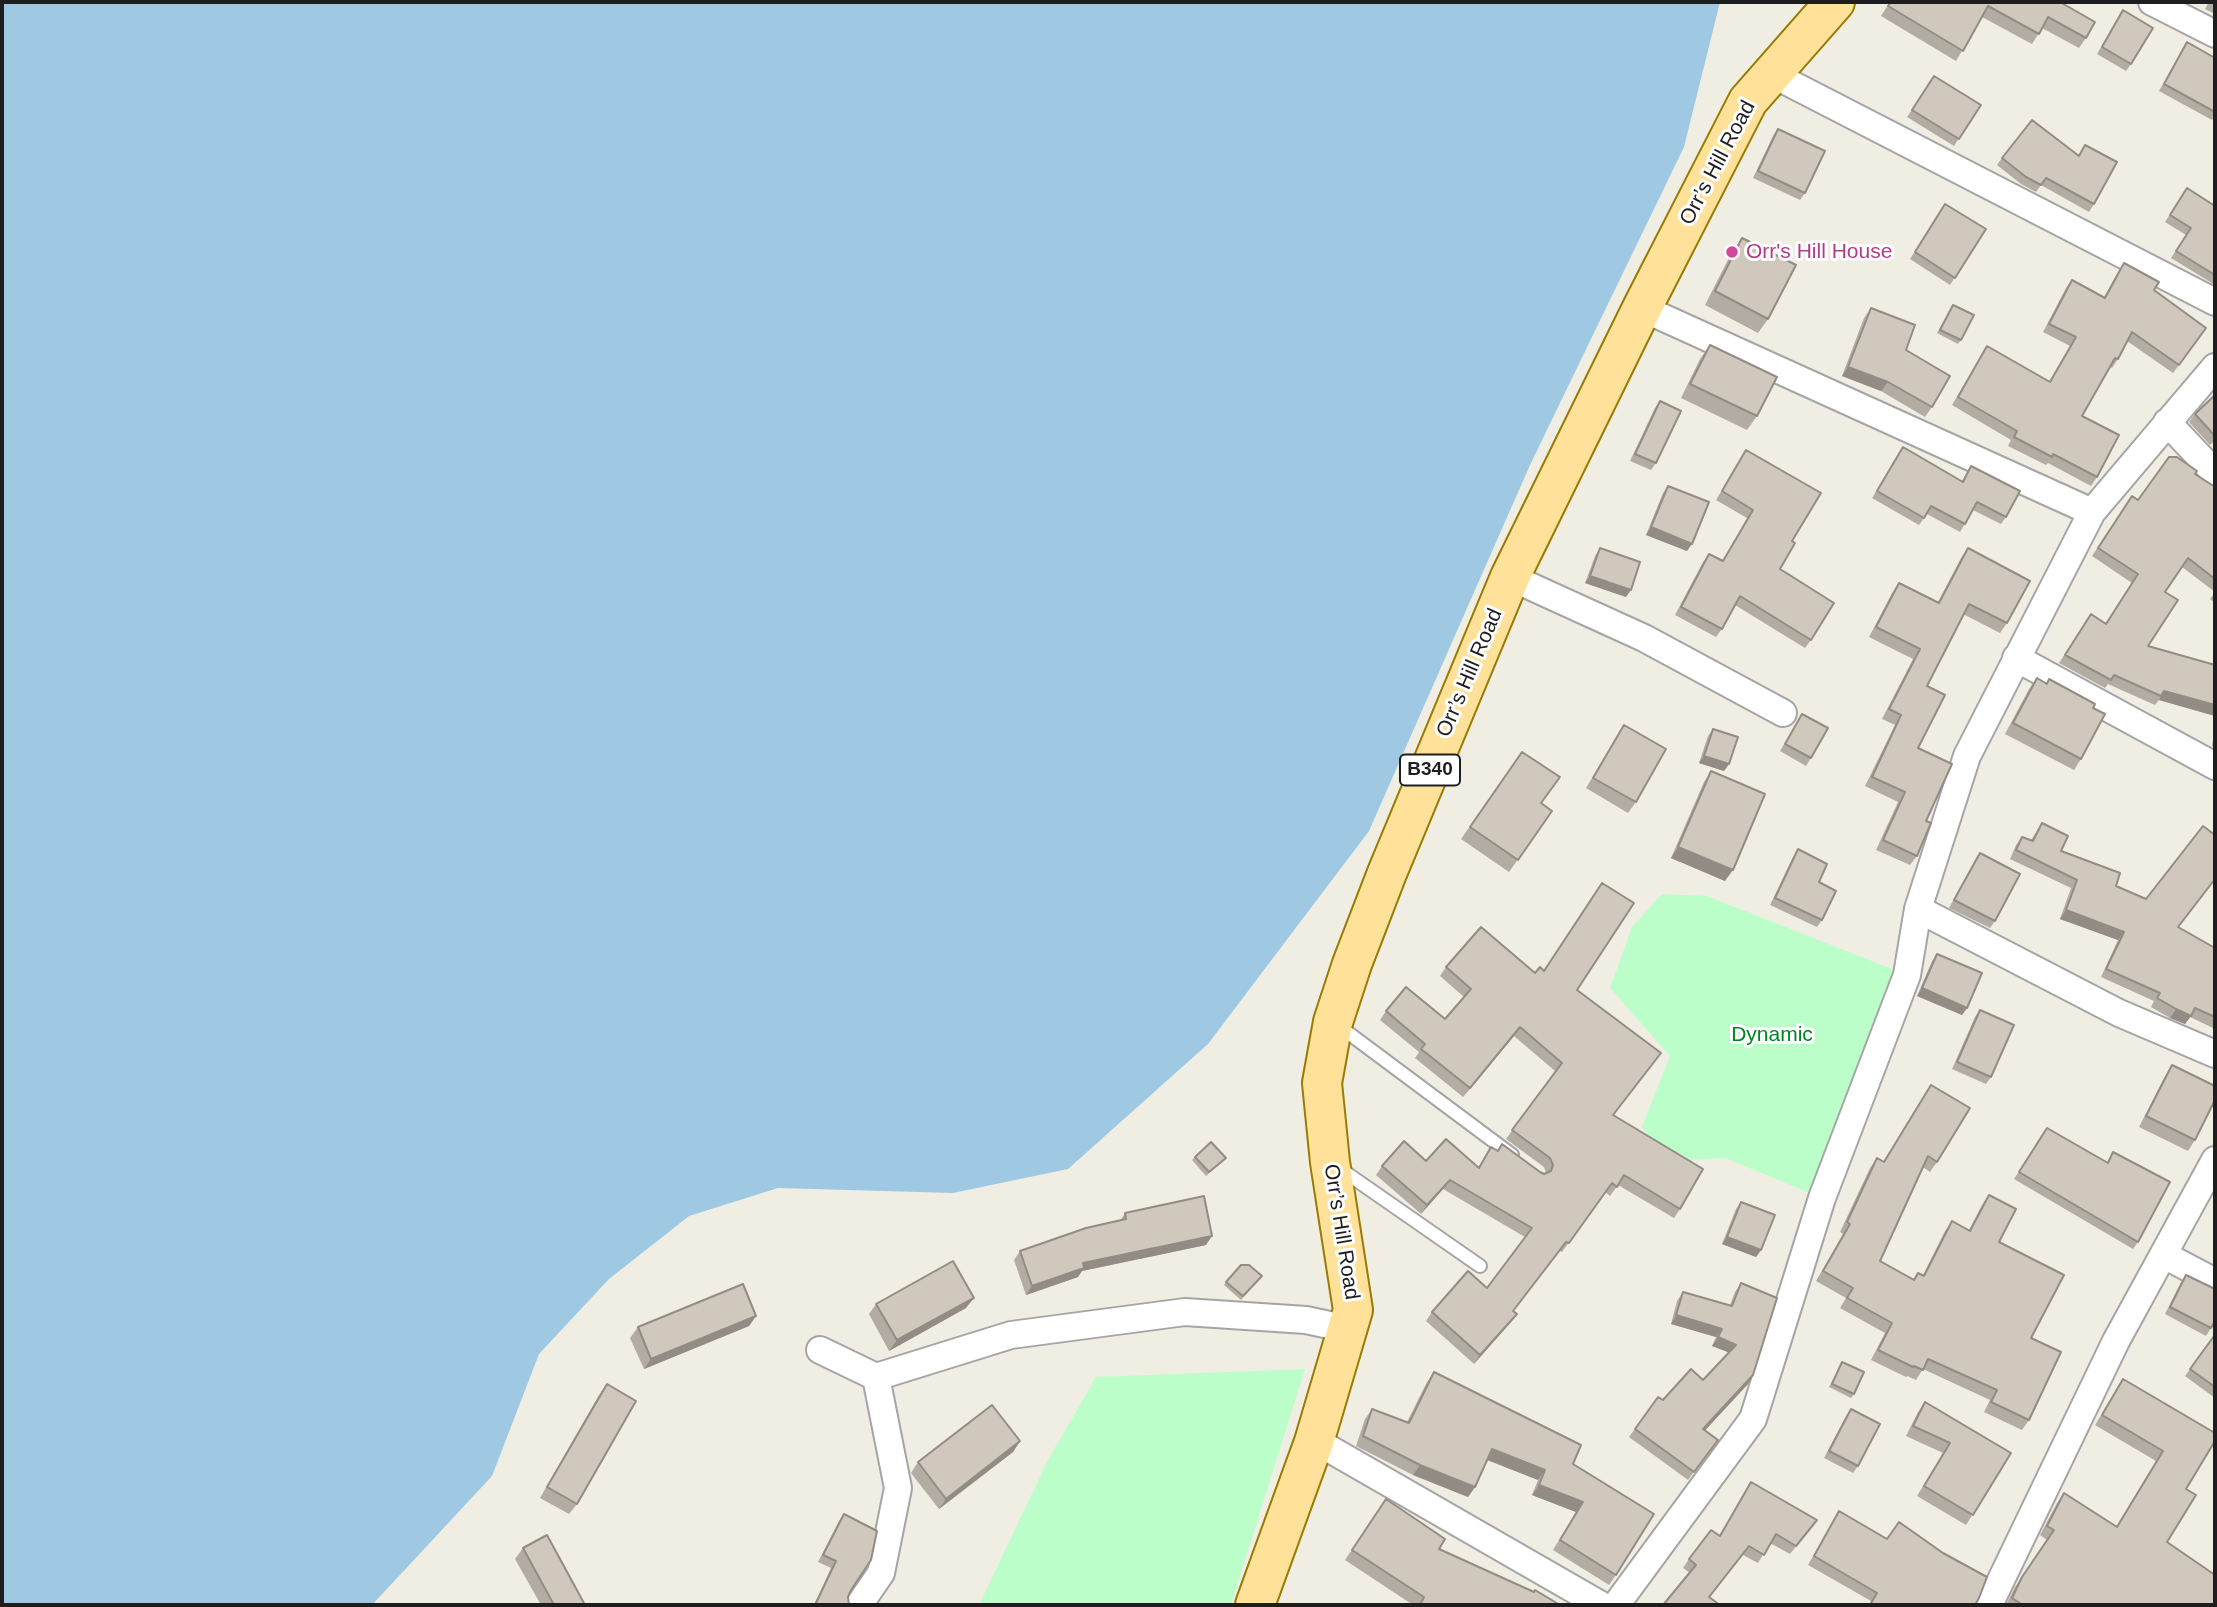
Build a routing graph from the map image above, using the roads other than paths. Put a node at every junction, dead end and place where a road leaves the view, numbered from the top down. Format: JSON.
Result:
{"nodes":[{"id":1,"x":1835,"y":2,"type":"edge"},
{"id":2,"x":2152,"y":2,"type":"edge"},
{"id":3,"x":2215,"y":34,"type":"edge"},
{"id":4,"x":1772,"y":74,"type":"junction"},
{"id":5,"x":2215,"y":302,"type":"edge"},
{"id":6,"x":1642,"y":308,"type":"junction"},
{"id":7,"x":2215,"y":367,"type":"edge"},
{"id":8,"x":2167,"y":422,"type":"junction"},
{"id":9,"x":2215,"y":473,"type":"edge"},
{"id":10,"x":2092,"y":512,"type":"junction"},
{"id":11,"x":1510,"y":577,"type":"junction"},
{"id":12,"x":2016,"y":658,"type":"junction"},
{"id":13,"x":1783,"y":713,"type":"dead end"},
{"id":14,"x":2215,"y":766,"type":"edge"},
{"id":15,"x":1918,"y":909,"type":"junction"},
{"id":16,"x":1333,"y":1021,"type":"junction"},
{"id":17,"x":2215,"y":1054,"type":"edge"},
{"id":18,"x":2215,"y":1160,"type":"edge"},
{"id":19,"x":1330,"y":1162,"type":"junction"},
{"id":20,"x":1528,"y":1166,"type":"edge"},
{"id":21,"x":2164,"y":1255,"type":"junction"},
{"id":22,"x":1480,"y":1266,"type":"dead end"},
{"id":23,"x":2215,"y":1282,"type":"edge"},
{"id":24,"x":1348,"y":1329,"type":"junction"},
{"id":25,"x":820,"y":1350,"type":"dead end"},
{"id":26,"x":876,"y":1377,"type":"junction"},
{"id":27,"x":1314,"y":1442,"type":"junction"},
{"id":28,"x":859,"y":1605,"type":"edge"},
{"id":29,"x":1255,"y":1605,"type":"edge"},
{"id":30,"x":1601,"y":1605,"type":"edge"},
{"id":31,"x":1616,"y":1605,"type":"edge"},
{"id":32,"x":1989,"y":1605,"type":"edge"}],
"edges":[{"from":1,"to":4,"type":"main road","name":"Orr’s Hill Road","number":"B340"},
{"from":2,"to":3,"type":"street"},
{"from":4,"to":5,"type":"street"},
{"from":4,"to":6,"type":"main road","name":"Orr’s Hill Road","number":"B340"},
{"from":6,"to":10,"type":"street"},
{"from":6,"to":11,"type":"main road","name":"Orr’s Hill Road","number":"B340"},
{"from":7,"to":8,"type":"street"},
{"from":8,"to":9,"type":"street"},
{"from":8,"to":10,"type":"street"},
{"from":10,"to":12,"type":"street"},
{"from":11,"to":13,"type":"street"},
{"from":11,"to":16,"type":"main road","name":"Orr’s Hill Road","number":"B340"},
{"from":12,"to":14,"type":"street"},
{"from":12,"to":15,"type":"street"},
{"from":15,"to":17,"type":"street"},
{"from":15,"to":31,"type":"street"},
{"from":16,"to":19,"type":"main road","name":"Orr’s Hill Road","number":"B340"},
{"from":16,"to":20,"type":"lane"},
{"from":18,"to":21,"type":"street"},
{"from":19,"to":22,"type":"lane"},
{"from":19,"to":24,"type":"main road","name":"Orr’s Hill Road","number":"B340"},
{"from":21,"to":23,"type":"street"},
{"from":21,"to":32,"type":"street"},
{"from":24,"to":26,"type":"street"},
{"from":24,"to":27,"type":"main road","name":"Orr’s Hill Road","number":"B340"},
{"from":25,"to":26,"type":"street"},
{"from":26,"to":28,"type":"street"},
{"from":27,"to":29,"type":"main road","name":"Orr’s Hill Road","number":"B340"},
{"from":27,"to":30,"type":"street"}]}
